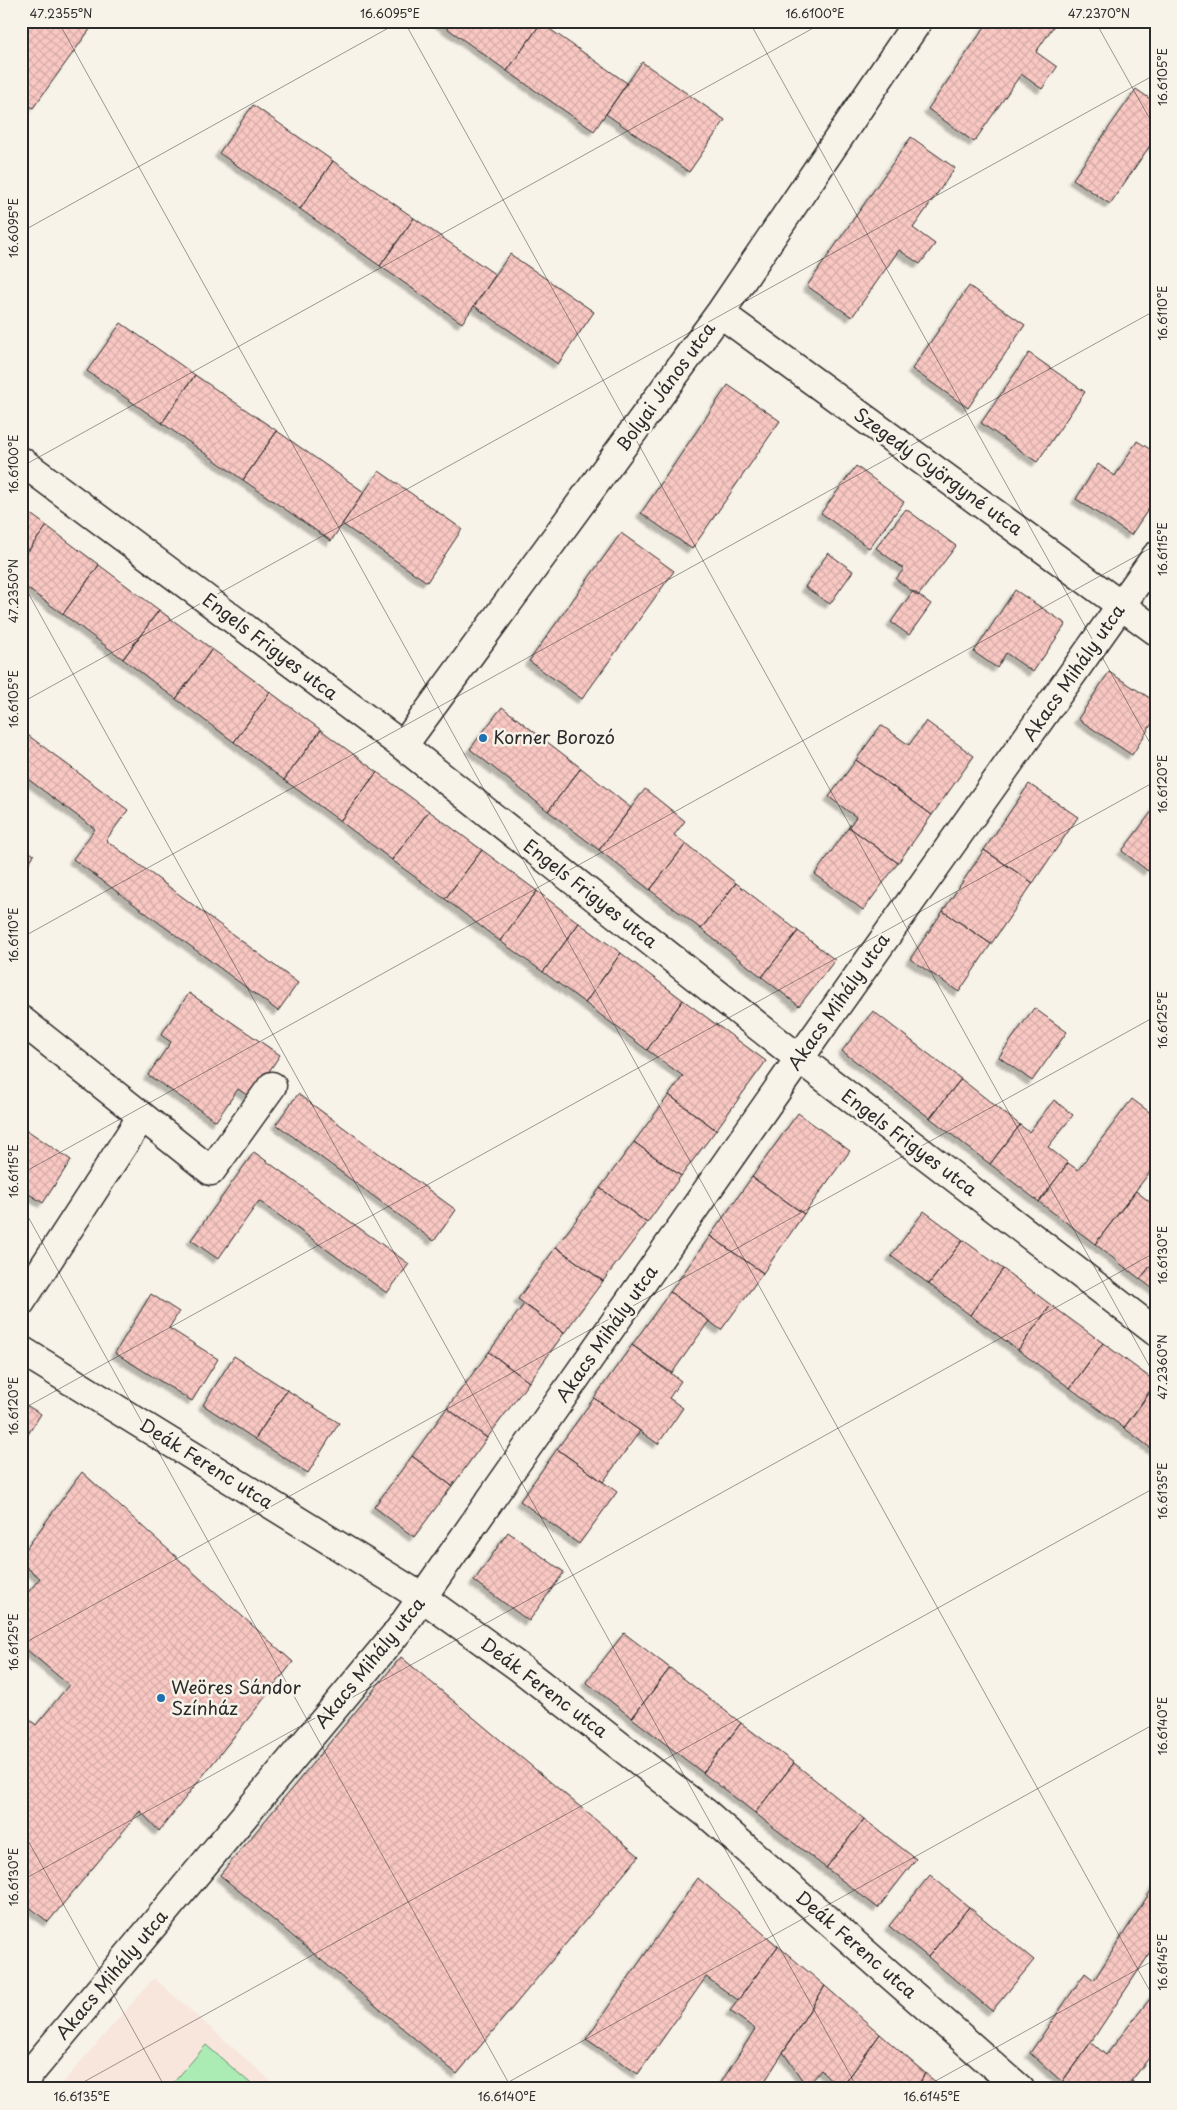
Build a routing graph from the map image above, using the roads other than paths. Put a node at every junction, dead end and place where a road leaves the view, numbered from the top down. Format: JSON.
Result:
{"nodes":[{"id":1,"x":918,"y":21,"type":"edge"},
{"id":2,"x":720,"y":313,"type":"junction"},
{"id":3,"x":21,"y":461,"type":"edge"},
{"id":4,"x":1156,"y":556,"type":"edge"},
{"id":5,"x":1122,"y":606,"type":"junction"},
{"id":6,"x":1156,"y":631,"type":"edge"},
{"id":7,"x":403,"y":746,"type":"junction"},
{"id":8,"x":21,"y":1020,"type":"edge"},
{"id":9,"x":799,"y":1059,"type":"junction"},
{"id":10,"x":272,"y":1086,"type":"dead end"},
{"id":11,"x":142,"y":1116,"type":"junction"},
{"id":12,"x":21,"y":1302,"type":"edge"},
{"id":13,"x":1156,"y":1332,"type":"edge"},
{"id":14,"x":21,"y":1350,"type":"edge"},
{"id":15,"x":423,"y":1598,"type":"junction"},
{"id":16,"x":21,"y":2084,"type":"edge"},
{"id":17,"x":1020,"y":2089,"type":"edge"}],
"edges":[{"from":1,"to":2,"type":"street","name":"Bolyai János utca"},
{"from":2,"to":5,"type":"street","name":"Szegedy Györgyné utca"},
{"from":2,"to":7,"type":"street","name":"Bolyai János utca"},
{"from":3,"to":7,"type":"street","name":"Engels Frigyes utca"},
{"from":4,"to":5,"type":"street","name":"Akacs Mihály utca"},
{"from":5,"to":6,"type":"street","name":"Szegedy Györgyné utca"},
{"from":5,"to":9,"type":"street","name":"Akacs Mihály utca"},
{"from":7,"to":9,"type":"street","name":"Engels Frigyes utca"},
{"from":8,"to":11,"type":"street"},
{"from":9,"to":13,"type":"street","name":"Engels Frigyes utca"},
{"from":9,"to":15,"type":"street","name":"Akacs Mihály utca"},
{"from":10,"to":11,"type":"street"},
{"from":11,"to":12,"type":"street"},
{"from":14,"to":15,"type":"street","name":"Deák Ferenc utca"},
{"from":15,"to":16,"type":"street","name":"Akacs Mihály utca"},
{"from":15,"to":17,"type":"street","name":"Deák Ferenc utca"}]}
